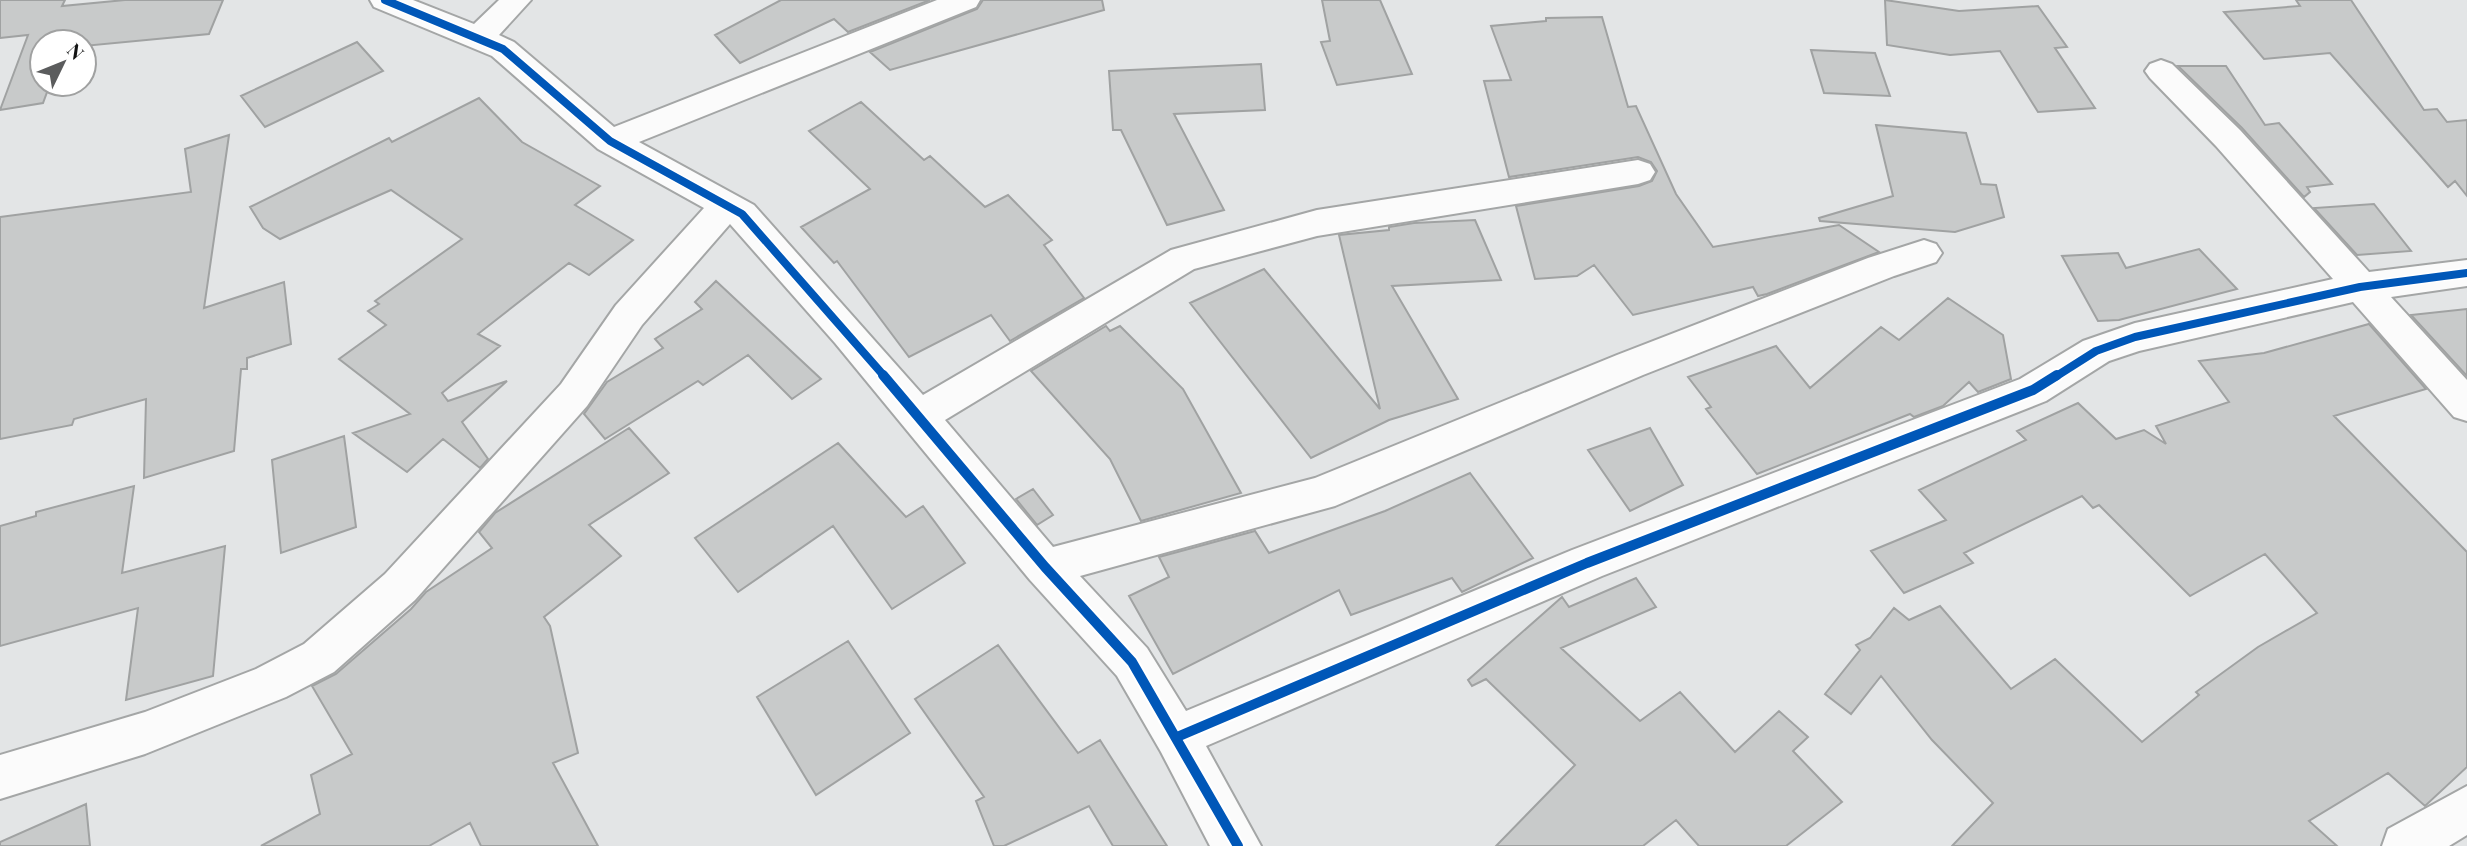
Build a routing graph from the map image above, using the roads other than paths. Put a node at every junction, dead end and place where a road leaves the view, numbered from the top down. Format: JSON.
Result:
{"nodes":[{"id":1,"x":384,"y":0,"type":"edge"},
{"id":2,"x":516,"y":0,"type":"edge"},
{"id":3,"x":965,"y":0,"type":"edge"},
{"id":4,"x":479,"y":37,"type":"junction"},
{"id":5,"x":2161,"y":71,"type":"dead end"},
{"id":6,"x":610,"y":141,"type":"junction"},
{"id":7,"x":1638,"y":172,"type":"dead end"},
{"id":8,"x":727,"y":205,"type":"junction"},
{"id":9,"x":1924,"y":253,"type":"dead end"},
{"id":10,"x":2467,"y":272,"type":"edge"},
{"id":11,"x":2360,"y":287,"type":"junction"},
{"id":12,"x":2467,"y":406,"type":"edge"},
{"id":13,"x":918,"y":417,"type":"junction"},
{"id":14,"x":1045,"y":567,"type":"junction"},
{"id":15,"x":1177,"y":737,"type":"junction"},
{"id":16,"x":0,"y":777,"type":"edge"},
{"id":17,"x":2467,"y":809,"type":"edge"},
{"id":18,"x":1238,"y":846,"type":"edge"},
{"id":19,"x":2405,"y":846,"type":"edge"}],
"edges":[{"from":1,"to":4,"type":"street"},
{"from":2,"to":4,"type":"street"},
{"from":3,"to":6,"type":"street"},
{"from":4,"to":6,"type":"street"},
{"from":5,"to":11,"type":"street"},
{"from":6,"to":8,"type":"street"},
{"from":7,"to":13,"type":"street"},
{"from":8,"to":13,"type":"street"},
{"from":8,"to":16,"type":"street"},
{"from":9,"to":14,"type":"street"},
{"from":10,"to":11,"type":"street"},
{"from":11,"to":12,"type":"street"},
{"from":11,"to":15,"type":"street"},
{"from":13,"to":14,"type":"street"},
{"from":14,"to":15,"type":"street"},
{"from":15,"to":18,"type":"street"},
{"from":17,"to":19,"type":"street"}]}
